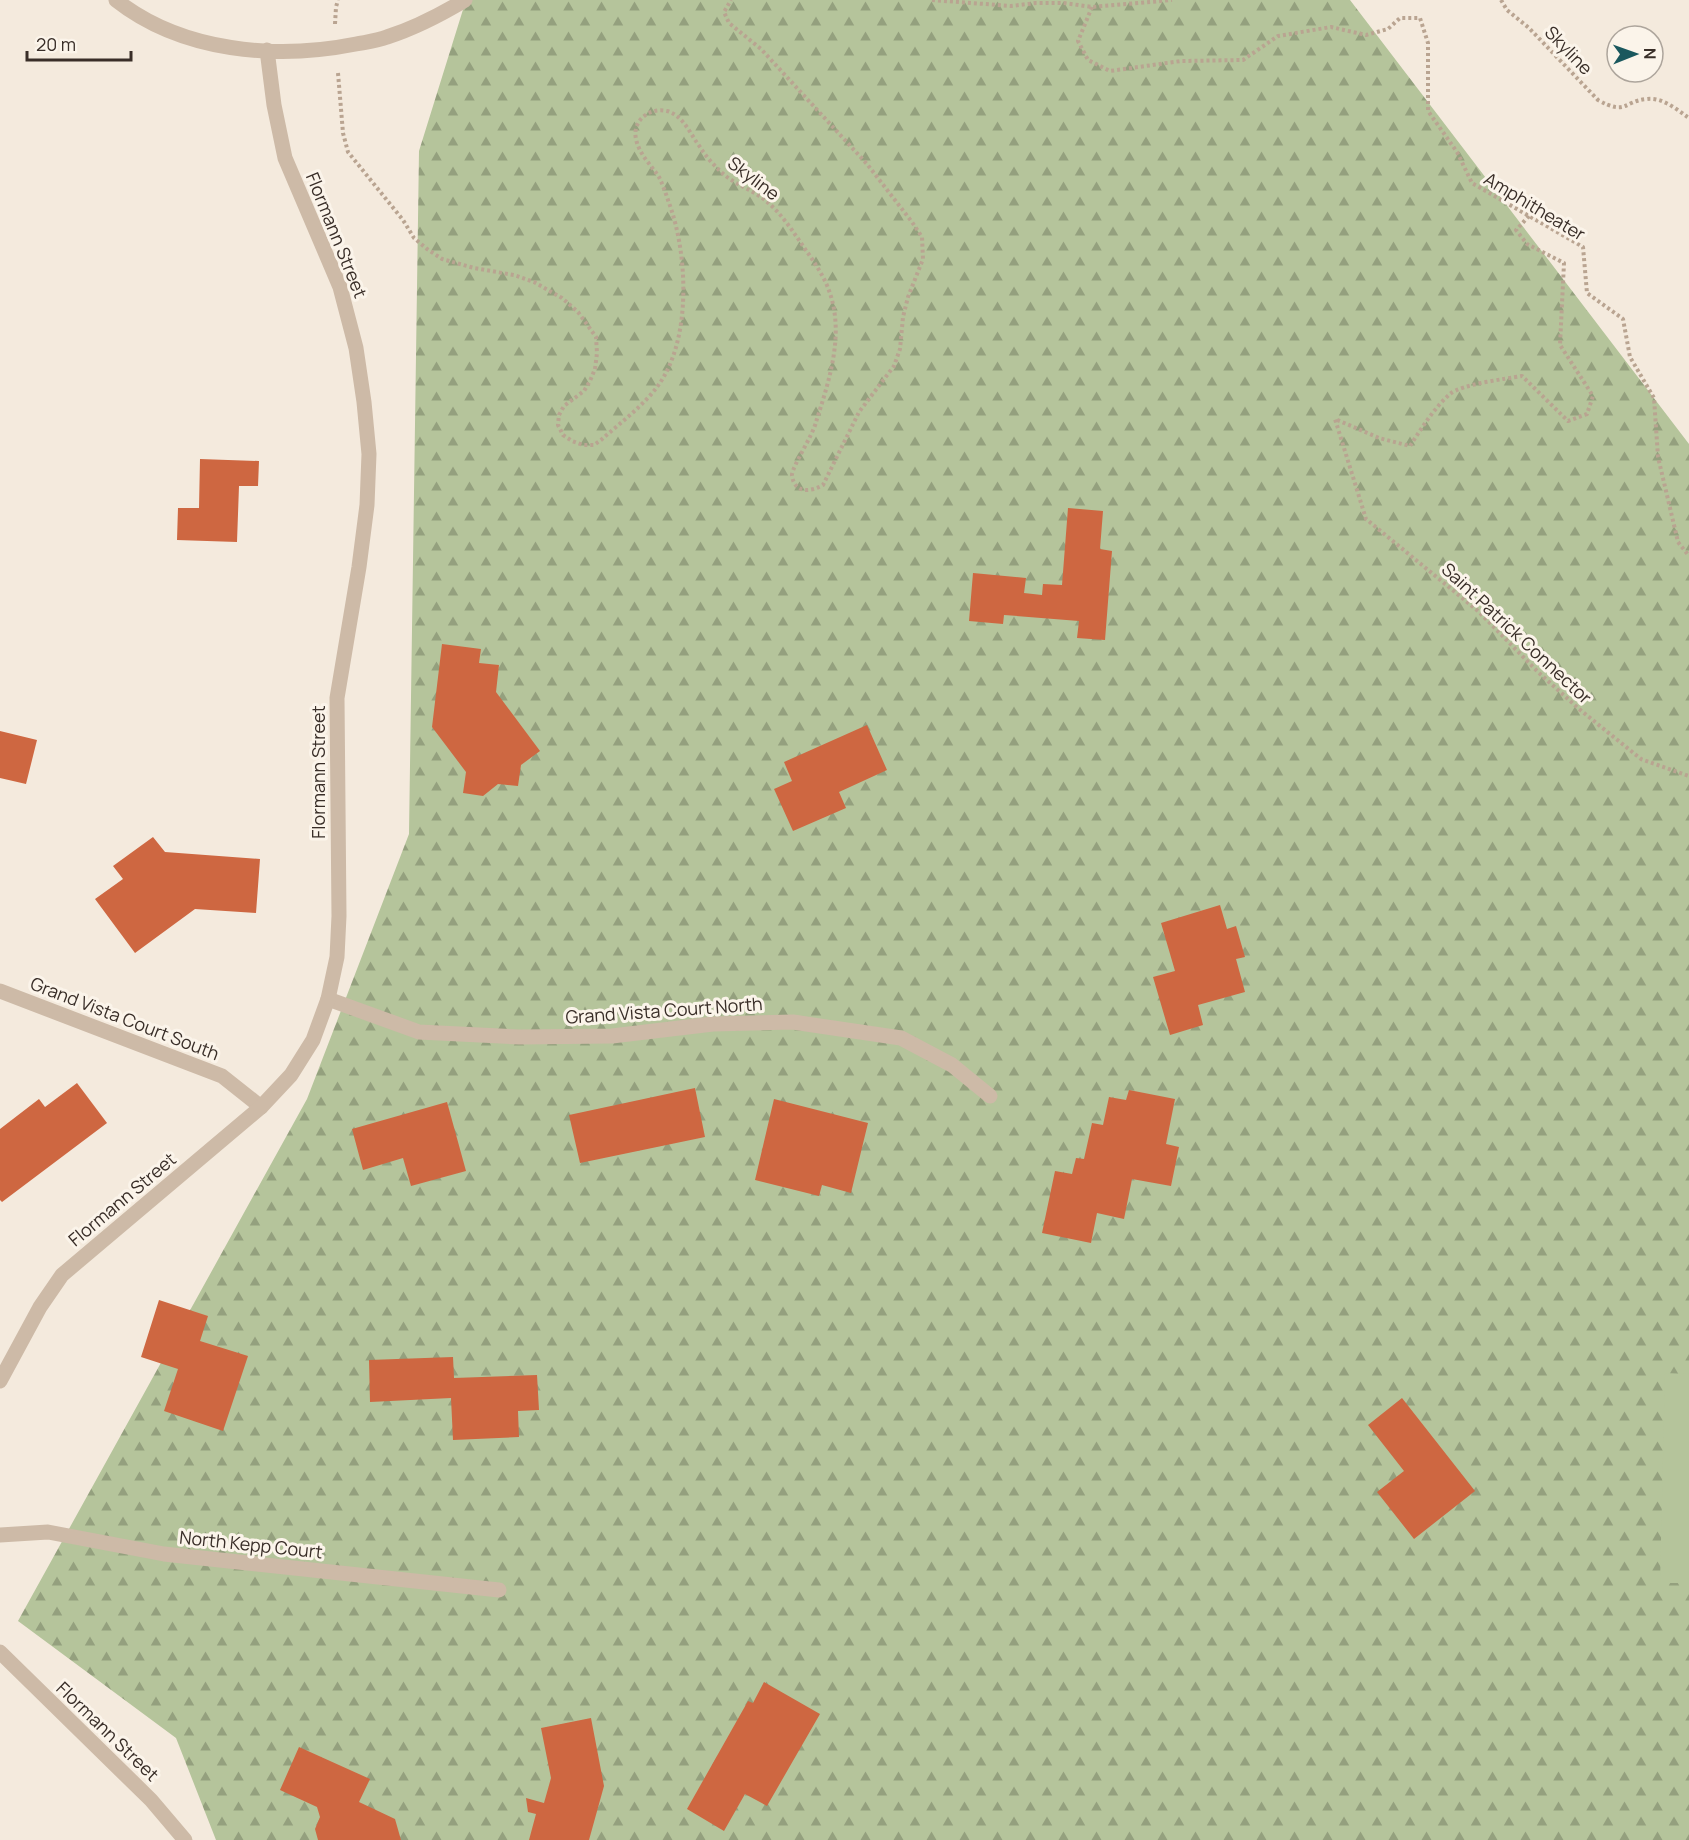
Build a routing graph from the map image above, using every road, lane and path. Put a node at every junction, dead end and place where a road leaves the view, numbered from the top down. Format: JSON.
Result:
{"nodes":[{"id":1,"x":116,"y":0,"type":"edge"},
{"id":2,"x":338,"y":0,"type":"edge"},
{"id":3,"x":465,"y":0,"type":"edge"},
{"id":4,"x":731,"y":0,"type":"edge"},
{"id":5,"x":932,"y":0,"type":"edge"},
{"id":6,"x":1172,"y":0,"type":"edge"},
{"id":7,"x":1502,"y":0,"type":"edge"},
{"id":8,"x":1092,"y":7,"type":"junction"},
{"id":9,"x":335,"y":48,"type":"junction"},
{"id":10,"x":267,"y":50,"type":"junction"},
{"id":11,"x":1689,"y":118,"type":"edge"},
{"id":12,"x":1528,"y":216,"type":"junction"},
{"id":13,"x":1689,"y":556,"type":"edge"},
{"id":14,"x":1689,"y":776,"type":"edge"},
{"id":15,"x":0,"y":991,"type":"edge"},
{"id":16,"x":328,"y":999,"type":"junction"},
{"id":17,"x":990,"y":1096,"type":"dead end"},
{"id":18,"x":261,"y":1107,"type":"junction"},
{"id":19,"x":0,"y":1381,"type":"edge"},
{"id":20,"x":0,"y":1535,"type":"edge"},
{"id":21,"x":499,"y":1590,"type":"dead end"},
{"id":22,"x":0,"y":1652,"type":"edge"},
{"id":23,"x":185,"y":1840,"type":"edge"}],
"edges":[{"from":1,"to":10,"type":"street"},
{"from":2,"to":9,"type":"path","name":"Skyline"},
{"from":3,"to":9,"type":"street"},
{"from":4,"to":9,"type":"path","name":"Skyline"},
{"from":5,"to":8,"type":"path"},
{"from":6,"to":8,"type":"path"},
{"from":7,"to":11,"type":"path","name":"Skyline"},
{"from":8,"to":12,"type":"path","name":"Amphitheater"},
{"from":9,"to":10,"type":"street"},
{"from":10,"to":16,"type":"street","name":"Flormann Street"},
{"from":12,"to":13,"type":"path","name":"Amphitheater"},
{"from":12,"to":14,"type":"path","name":"Saint Patrick Connector"},
{"from":15,"to":18,"type":"street","name":"Grand Vista Court South"},
{"from":16,"to":17,"type":"street","name":"Grand Vista Court North"},
{"from":16,"to":18,"type":"street","name":"Flormann Street"},
{"from":18,"to":19,"type":"street","name":"Flormann Street"},
{"from":20,"to":21,"type":"street","name":"North Kepp Court"},
{"from":22,"to":23,"type":"street","name":"Flormann Street"}]}
